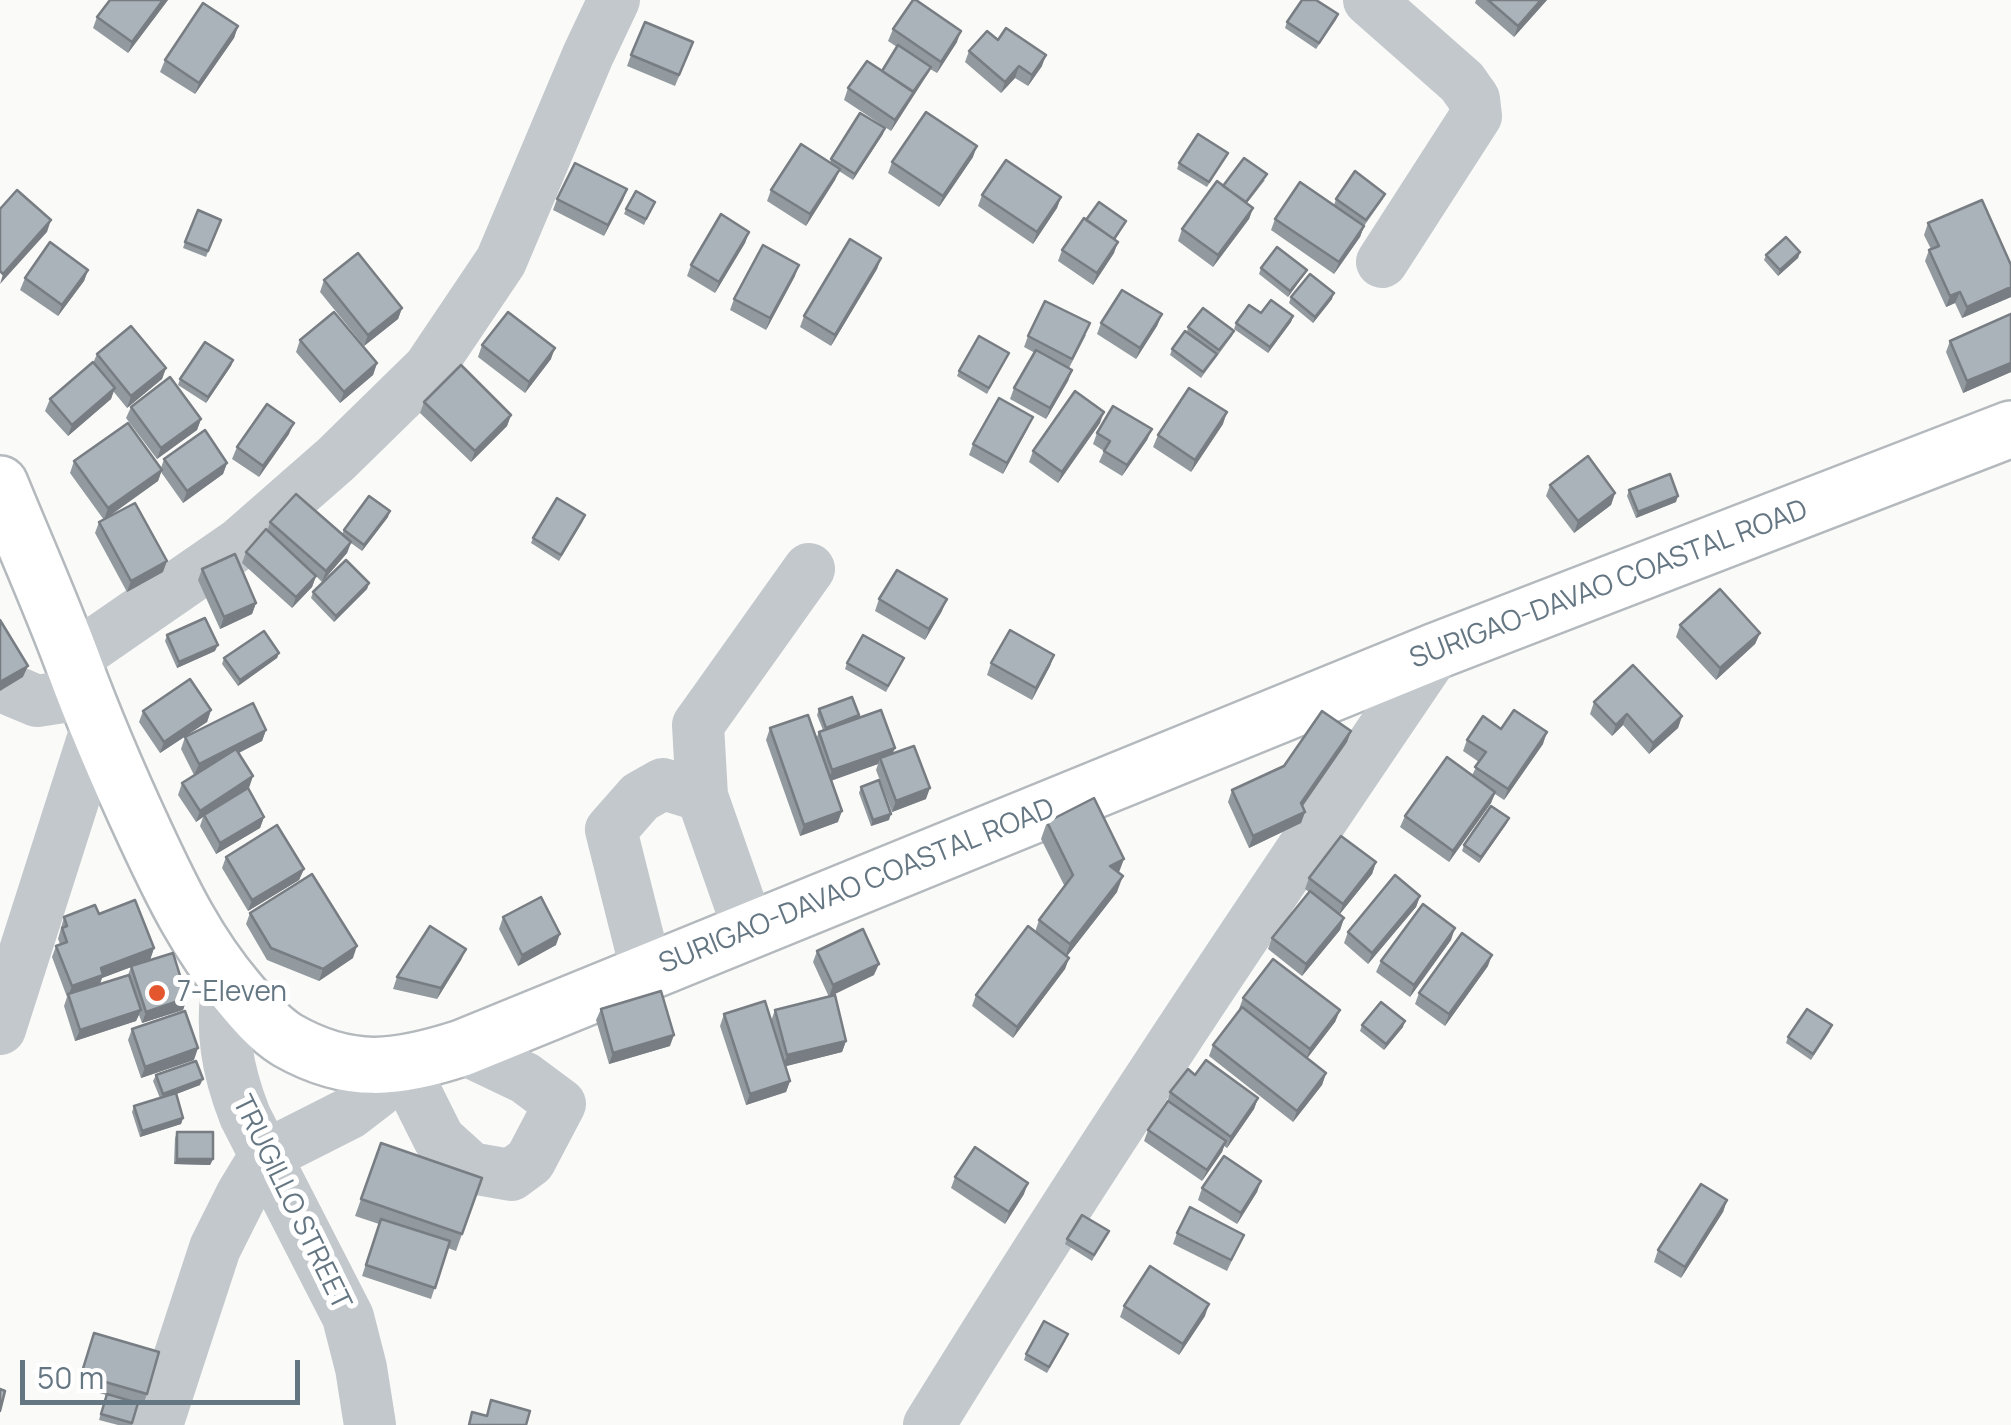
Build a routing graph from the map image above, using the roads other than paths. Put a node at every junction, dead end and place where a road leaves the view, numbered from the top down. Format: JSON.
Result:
{"nodes":[{"id":1,"x":614,"y":0,"type":"edge"},
{"id":2,"x":1369,"y":0,"type":"edge"},
{"id":3,"x":1382,"y":262,"type":"dead end"},
{"id":4,"x":2011,"y":429,"type":"edge"},
{"id":5,"x":0,"y":484,"type":"edge"},
{"id":6,"x":14,"y":565,"type":"edge"},
{"id":7,"x":809,"y":569,"type":"dead end"},
{"id":8,"x":1436,"y":651,"type":"junction"},
{"id":9,"x":6,"y":688,"type":"edge"},
{"id":10,"x":84,"y":694,"type":"junction"},
{"id":11,"x":702,"y":796,"type":"junction"},
{"id":12,"x":749,"y":930,"type":"junction"},
{"id":13,"x":647,"y":972,"type":"junction"},
{"id":14,"x":228,"y":980,"type":"junction"},
{"id":15,"x":0,"y":1029,"type":"edge"},
{"id":16,"x":462,"y":1048,"type":"junction"},
{"id":17,"x":402,"y":1066,"type":"junction"},
{"id":18,"x":265,"y":1156,"type":"junction"},
{"id":19,"x":157,"y":1425,"type":"edge"},
{"id":20,"x":370,"y":1425,"type":"edge"},
{"id":21,"x":930,"y":1425,"type":"edge"}],
"edges":[{"from":1,"to":10,"type":"street"},
{"from":2,"to":3,"type":"street"},
{"from":4,"to":8,"type":"highway","name":"SURIGAO-DAVAO COASTAL ROAD"},
{"from":5,"to":6,"type":"highway","name":"SURIGAO-DAVAO COASTAL ROAD"},
{"from":6,"to":10,"type":"highway","name":"SURIGAO-DAVAO COASTAL ROAD"},
{"from":7,"to":11,"type":"street"},
{"from":8,"to":12,"type":"highway","name":"SURIGAO-DAVAO COASTAL ROAD"},
{"from":8,"to":21,"type":"street"},
{"from":9,"to":10,"type":"street"},
{"from":10,"to":14,"type":"highway","name":"SURIGAO-DAVAO COASTAL ROAD"},
{"from":10,"to":15,"type":"street"},
{"from":11,"to":12,"type":"street"},
{"from":11,"to":13,"type":"street"},
{"from":12,"to":13,"type":"highway","name":"SURIGAO-DAVAO COASTAL ROAD"},
{"from":13,"to":16,"type":"highway","name":"SURIGAO-DAVAO COASTAL ROAD"},
{"from":14,"to":17,"type":"highway","name":"SURIGAO-DAVAO COASTAL ROAD"},
{"from":14,"to":18,"type":"street","name":"TRUGILLO STREET"},
{"from":16,"to":17,"type":"highway","name":"SURIGAO-DAVAO COASTAL ROAD"},
{"from":16,"to":17,"type":"street"},
{"from":17,"to":18,"type":"street"},
{"from":18,"to":19,"type":"street"},
{"from":18,"to":20,"type":"street","name":"TRUGILLO STREET"}]}
